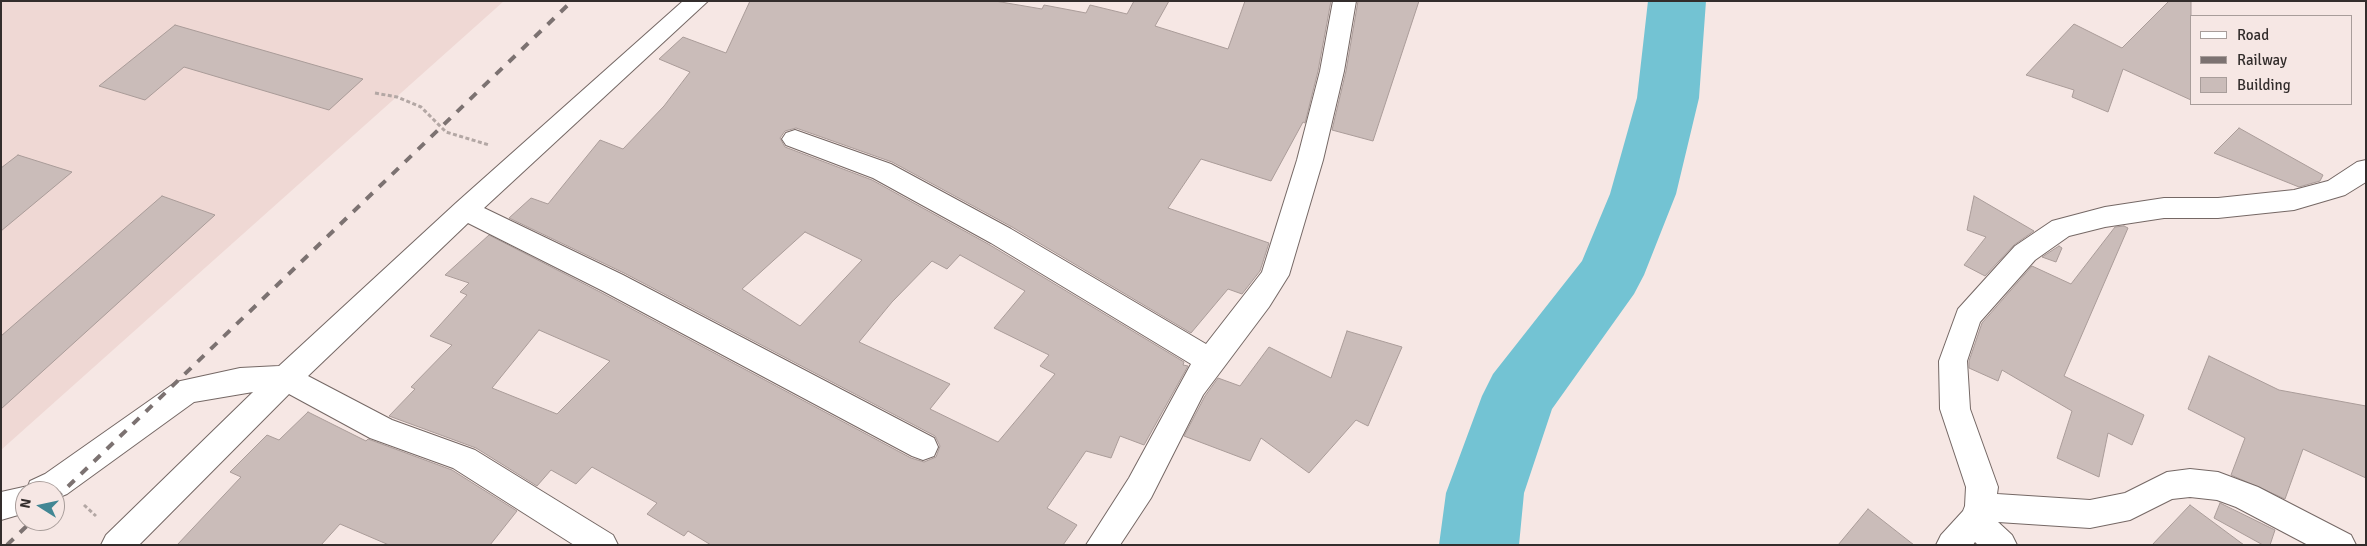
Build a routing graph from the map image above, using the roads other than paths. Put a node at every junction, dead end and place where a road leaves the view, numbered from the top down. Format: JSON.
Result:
{"nodes":[{"id":1,"x":697,"y":1,"type":"edge"},
{"id":2,"x":1344,"y":1,"type":"edge"},
{"id":3,"x":795,"y":138,"type":"dead end"},
{"id":4,"x":2366,"y":169,"type":"edge"},
{"id":5,"x":465,"y":210,"type":"junction"},
{"id":6,"x":1210,"y":361,"type":"junction"},
{"id":7,"x":286,"y":378,"type":"junction"},
{"id":8,"x":923,"y":446,"type":"dead end"},
{"id":9,"x":58,"y":481,"type":"edge"},
{"id":10,"x":15,"y":502,"type":"edge"},
{"id":11,"x":1,"y":506,"type":"edge"},
{"id":12,"x":1977,"y":514,"type":"junction"},
{"id":13,"x":125,"y":536,"type":"edge"},
{"id":14,"x":1104,"y":544,"type":"edge"},
{"id":15,"x":602,"y":545,"type":"edge"},
{"id":16,"x":1952,"y":545,"type":"edge"},
{"id":17,"x":2001,"y":545,"type":"edge"},
{"id":18,"x":2340,"y":545,"type":"edge"}],
"edges":[{"from":1,"to":5,"type":"street"},
{"from":2,"to":6,"type":"street"},
{"from":3,"to":6,"type":"street"},
{"from":4,"to":12,"type":"street"},
{"from":5,"to":7,"type":"street"},
{"from":5,"to":8,"type":"street"},
{"from":6,"to":14,"type":"street"},
{"from":7,"to":9,"type":"street"},
{"from":7,"to":13,"type":"street"},
{"from":7,"to":15,"type":"street"},
{"from":10,"to":11,"type":"street"},
{"from":12,"to":16,"type":"street"},
{"from":12,"to":17,"type":"street"},
{"from":12,"to":18,"type":"street"}]}
